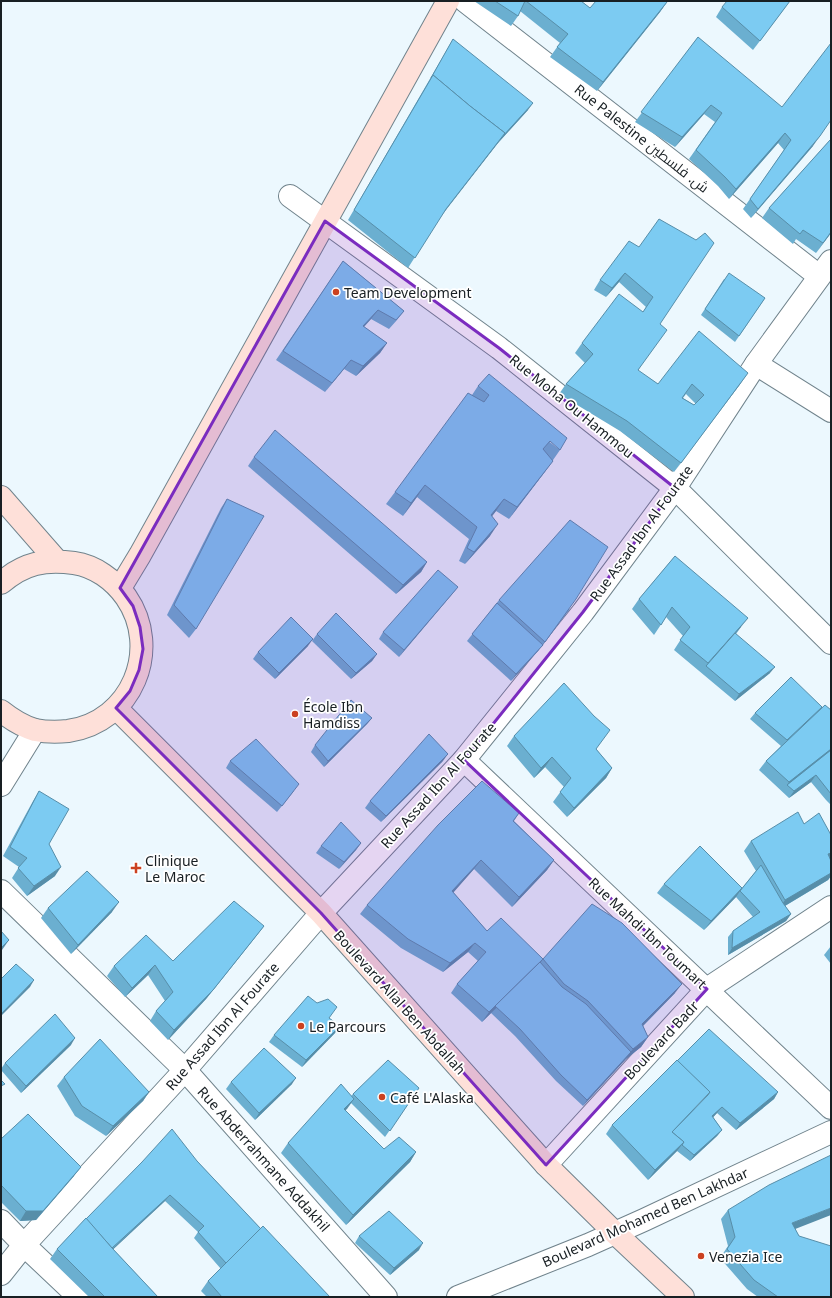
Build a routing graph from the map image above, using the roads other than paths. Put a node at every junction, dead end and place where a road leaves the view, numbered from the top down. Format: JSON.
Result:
{"nodes":[{"id":1,"x":448,"y":1,"type":"edge"},
{"id":2,"x":465,"y":1,"type":"edge"},
{"id":3,"x":290,"y":196,"type":"dead end"},
{"id":4,"x":325,"y":222,"type":"junction"},
{"id":5,"x":825,"y":268,"type":"edge"},
{"id":6,"x":756,"y":364,"type":"junction"},
{"id":7,"x":831,"y":411,"type":"edge"},
{"id":8,"x":675,"y":488,"type":"junction"},
{"id":9,"x":1,"y":497,"type":"edge"},
{"id":10,"x":57,"y":561,"type":"junction"},
{"id":11,"x":1,"y":583,"type":"edge"},
{"id":12,"x":120,"y":588,"type":"junction"},
{"id":13,"x":831,"y":644,"type":"edge"},
{"id":14,"x":116,"y":708,"type":"junction"},
{"id":15,"x":1,"y":711,"type":"edge"},
{"id":16,"x":35,"y":730,"type":"junction"},
{"id":17,"x":464,"y":760,"type":"junction"},
{"id":18,"x":1,"y":785,"type":"edge"},
{"id":19,"x":1,"y":891,"type":"edge"},
{"id":20,"x":831,"y":907,"type":"edge"},
{"id":21,"x":321,"y":913,"type":"junction"},
{"id":22,"x":707,"y":989,"type":"junction"},
{"id":23,"x":185,"y":1070,"type":"junction"},
{"id":24,"x":831,"y":1108,"type":"edge"},
{"id":25,"x":831,"y":1132,"type":"edge"},
{"id":26,"x":546,"y":1165,"type":"junction"},
{"id":27,"x":1,"y":1221,"type":"edge"},
{"id":28,"x":615,"y":1233,"type":"junction"},
{"id":29,"x":24,"y":1245,"type":"junction"},
{"id":30,"x":1,"y":1274,"type":"edge"},
{"id":31,"x":79,"y":1297,"type":"edge"},
{"id":32,"x":386,"y":1297,"type":"edge"},
{"id":33,"x":458,"y":1297,"type":"edge"},
{"id":34,"x":683,"y":1297,"type":"edge"}],
"edges":[{"from":1,"to":4,"type":"main road"},
{"from":2,"to":5,"type":"street","name":"Rue Palestine ش. فلسطين"},
{"from":3,"to":4,"type":"street","name":"Rue Moha Ou Hammou"},
{"from":4,"to":8,"type":"street","name":"Rue Moha Ou Hammou"},
{"from":4,"to":12,"type":"main road"},
{"from":5,"to":6,"type":"street","name":"Rue Assad Ibn Al Fourate"},
{"from":6,"to":7,"type":"street"},
{"from":6,"to":8,"type":"street","name":"Rue Assad Ibn Al Fourate"},
{"from":8,"to":13,"type":"street","name":"Rue Moha Ou Hammou"},
{"from":8,"to":17,"type":"street","name":"Rue Assad Ibn Al Fourate"},
{"from":9,"to":10,"type":"main road"},
{"from":10,"to":11,"type":"main road"},
{"from":10,"to":12,"type":"main road"},
{"from":12,"to":14,"type":"main road"},
{"from":14,"to":16,"type":"main road"},
{"from":14,"to":21,"type":"main road","name":"Boulevard Allal Ben Abdallah"},
{"from":15,"to":16,"type":"main road"},
{"from":16,"to":18,"type":"street"},
{"from":17,"to":21,"type":"street","name":"Rue Assad Ibn Al Fourate"},
{"from":17,"to":22,"type":"street","name":"Rue Mahdi Ibn Toumart"},
{"from":19,"to":23,"type":"street","name":"Rue Abderrahmane Addakhil"},
{"from":20,"to":22,"type":"street","name":"Boulevard Badr"},
{"from":21,"to":23,"type":"street","name":"Rue Assad Ibn Al Fourate"},
{"from":21,"to":26,"type":"main road","name":"Boulevard Allal Ben Abdallah"},
{"from":22,"to":24,"type":"street","name":"Rue Mahdi Ibn Toumart"},
{"from":22,"to":26,"type":"street","name":"Boulevard Badr"},
{"from":23,"to":29,"type":"street","name":"Rue Assad Ibn Al Fourate"},
{"from":23,"to":32,"type":"street","name":"Rue Abderrahmane Addakhil"},
{"from":25,"to":28,"type":"street","name":"Boulevard Mohamed Ben Lakhdar"},
{"from":26,"to":28,"type":"main road","name":"Boulevard Allal Ben Abdallah"},
{"from":27,"to":29,"type":"street"},
{"from":28,"to":33,"type":"street","name":"Boulevard Mohamed Ben Lakhdar"},
{"from":28,"to":34,"type":"main road","name":"Boulevard Allal Ben Abdallah"},
{"from":29,"to":30,"type":"street","name":"Rue Assad Ibn Al Fourate"},
{"from":29,"to":31,"type":"street"}]}
